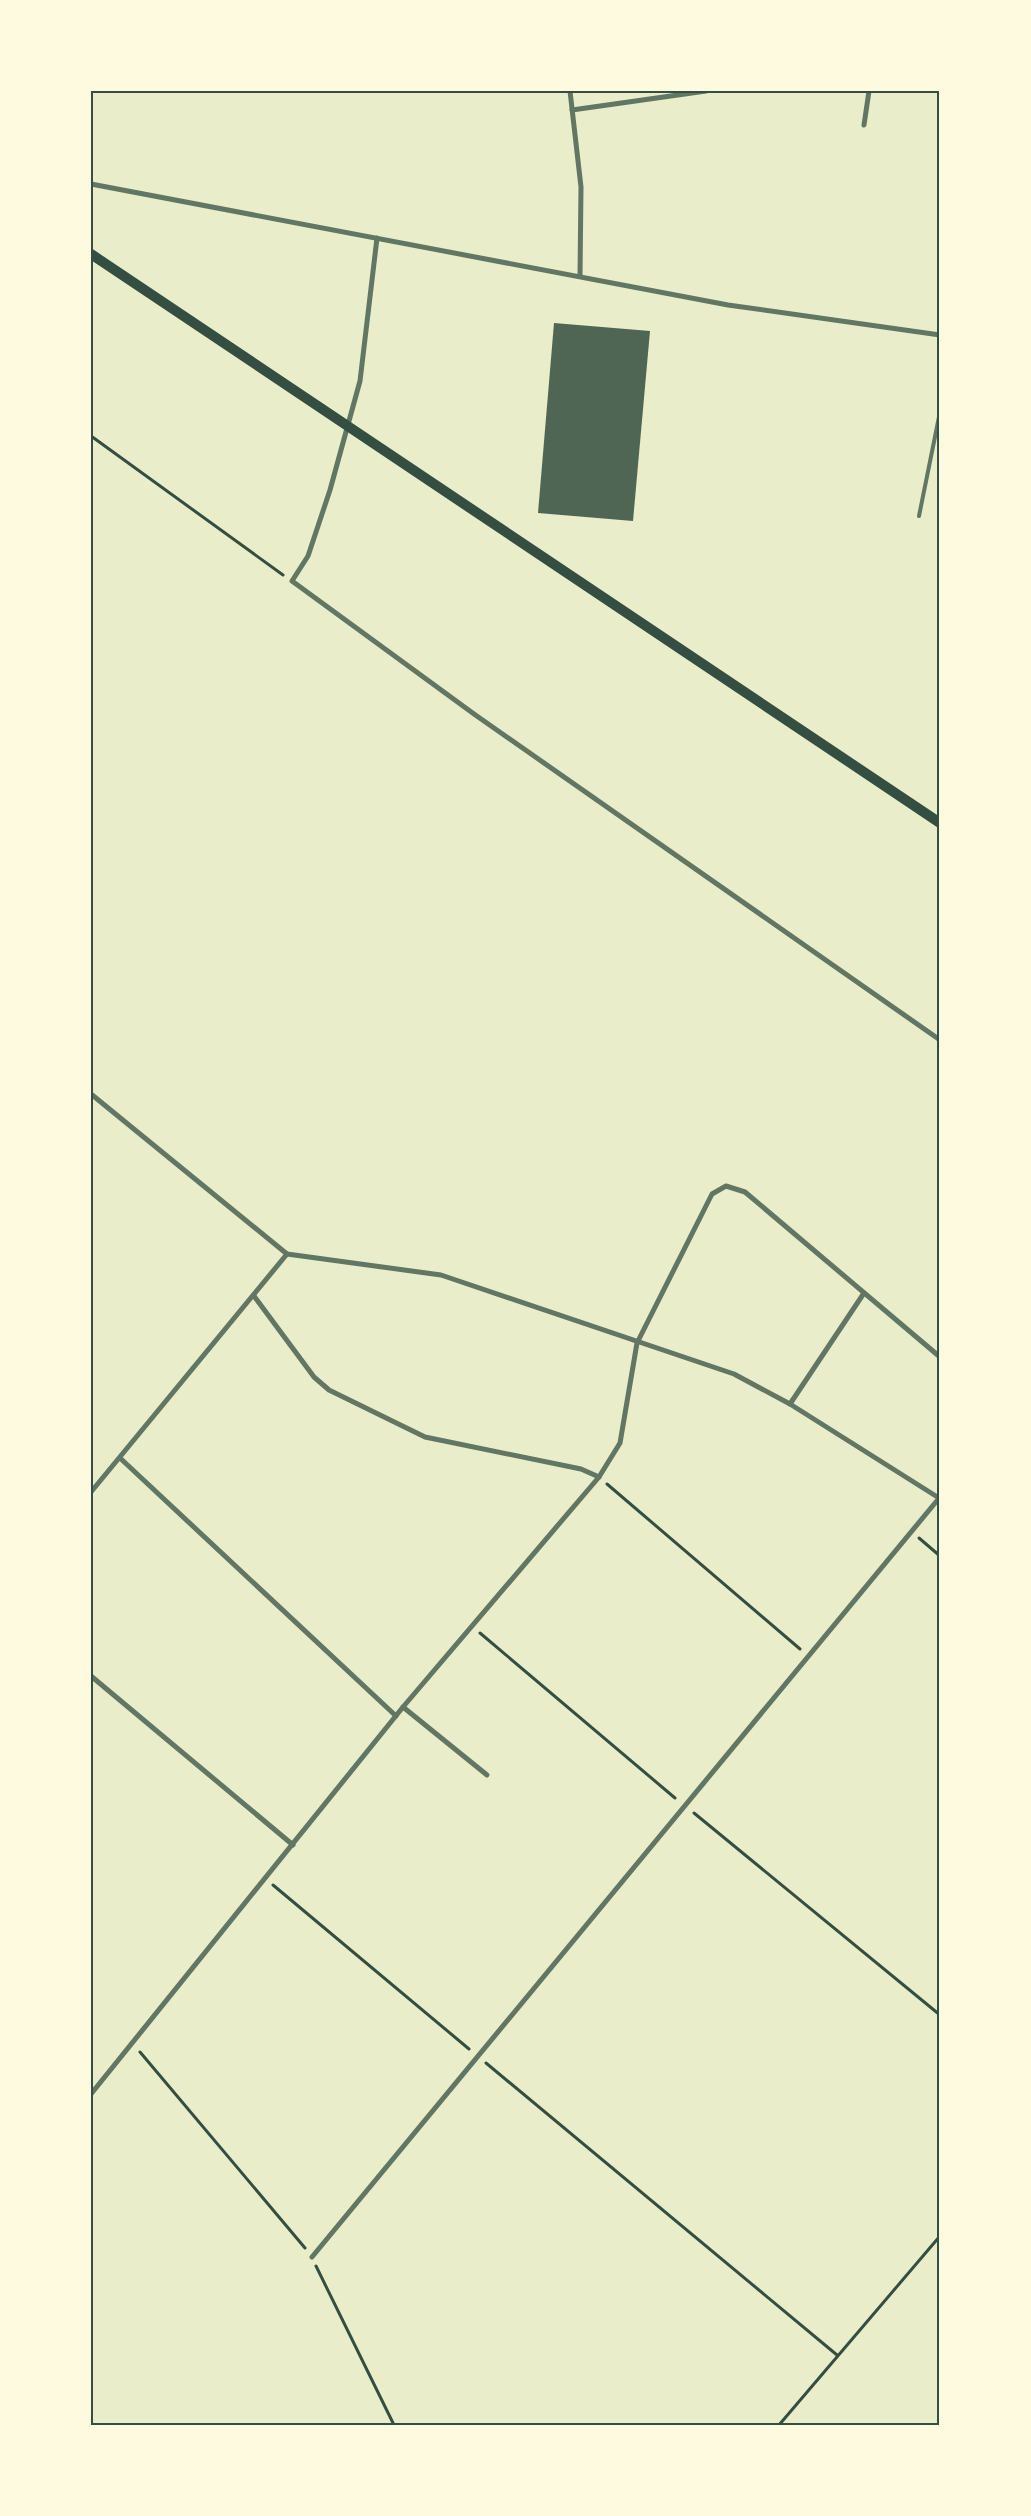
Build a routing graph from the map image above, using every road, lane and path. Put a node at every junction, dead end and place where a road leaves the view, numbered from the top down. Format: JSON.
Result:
{"nodes":[{"id":1,"x":570,"y":91,"type":"edge"},
{"id":2,"x":706,"y":91,"type":"edge"},
{"id":3,"x":869,"y":91,"type":"edge"},
{"id":4,"x":572,"y":110,"type":"junction"},
{"id":5,"x":864,"y":125,"type":"dead end"},
{"id":6,"x":91,"y":184,"type":"edge"},
{"id":7,"x":377,"y":238,"type":"junction"},
{"id":8,"x":91,"y":254,"type":"edge"},
{"id":9,"x":580,"y":276,"type":"junction"},
{"id":10,"x":940,"y":335,"type":"edge"},
{"id":11,"x":940,"y":412,"type":"edge"},
{"id":12,"x":349,"y":427,"type":"junction"},
{"id":13,"x":91,"y":436,"type":"edge"},
{"id":14,"x":919,"y":516,"type":"dead end"},
{"id":15,"x":292,"y":581,"type":"junction"},
{"id":16,"x":940,"y":822,"type":"edge"},
{"id":17,"x":940,"y":1040,"type":"edge"},
{"id":18,"x":91,"y":1094,"type":"edge"},
{"id":19,"x":287,"y":1254,"type":"junction"},
{"id":20,"x":864,"y":1293,"type":"junction"},
{"id":21,"x":254,"y":1296,"type":"junction"},
{"id":22,"x":637,"y":1343,"type":"junction"},
{"id":23,"x":940,"y":1357,"type":"edge"},
{"id":24,"x":790,"y":1404,"type":"junction"},
{"id":25,"x":120,"y":1458,"type":"junction"},
{"id":26,"x":599,"y":1477,"type":"junction"},
{"id":27,"x":91,"y":1492,"type":"edge"},
{"id":28,"x":939,"y":1498,"type":"edge"},
{"id":29,"x":911,"y":1532,"type":"junction"},
{"id":30,"x":940,"y":1556,"type":"edge"},
{"id":31,"x":472,"y":1626,"type":"junction"},
{"id":32,"x":809,"y":1656,"type":"junction"},
{"id":33,"x":91,"y":1676,"type":"edge"},
{"id":34,"x":403,"y":1707,"type":"junction"},
{"id":35,"x":396,"y":1716,"type":"junction"},
{"id":36,"x":487,"y":1775,"type":"dead end"},
{"id":37,"x":684,"y":1806,"type":"junction"},
{"id":38,"x":293,"y":1845,"type":"junction"},
{"id":39,"x":265,"y":1878,"type":"junction"},
{"id":40,"x":940,"y":2015,"type":"edge"},
{"id":41,"x":133,"y":2044,"type":"junction"},
{"id":42,"x":478,"y":2056,"type":"junction"},
{"id":43,"x":91,"y":2094,"type":"edge"},
{"id":44,"x":940,"y":2236,"type":"edge"},
{"id":45,"x":312,"y":2257,"type":"junction"},
{"id":46,"x":837,"y":2355,"type":"junction"},
{"id":47,"x":394,"y":2425,"type":"edge"},
{"id":48,"x":779,"y":2425,"type":"edge"}],
"edges":[{"from":1,"to":4,"type":"street"},
{"from":2,"to":4,"type":"street"},
{"from":3,"to":5,"type":"street"},
{"from":4,"to":9,"type":"street"},
{"from":6,"to":7,"type":"street"},
{"from":7,"to":9,"type":"street"},
{"from":7,"to":12,"type":"street"},
{"from":8,"to":12,"type":"main road"},
{"from":9,"to":10,"type":"street"},
{"from":11,"to":14,"type":"lane"},
{"from":12,"to":15,"type":"street"},
{"from":12,"to":16,"type":"main road"},
{"from":13,"to":15,"type":"path"},
{"from":15,"to":17,"type":"street"},
{"from":18,"to":19,"type":"street"},
{"from":19,"to":21,"type":"street"},
{"from":19,"to":22,"type":"street"},
{"from":20,"to":22,"type":"street"},
{"from":20,"to":23,"type":"street"},
{"from":20,"to":24,"type":"street"},
{"from":21,"to":25,"type":"street"},
{"from":21,"to":26,"type":"street"},
{"from":22,"to":24,"type":"street"},
{"from":22,"to":26,"type":"street"},
{"from":24,"to":28,"type":"street"},
{"from":25,"to":27,"type":"street"},
{"from":25,"to":35,"type":"street"},
{"from":26,"to":31,"type":"street"},
{"from":26,"to":32,"type":"path"},
{"from":28,"to":29,"type":"street"},
{"from":29,"to":30,"type":"path"},
{"from":29,"to":32,"type":"street"},
{"from":31,"to":34,"type":"street"},
{"from":31,"to":37,"type":"path"},
{"from":32,"to":37,"type":"street"},
{"from":33,"to":38,"type":"street"},
{"from":34,"to":35,"type":"street"},
{"from":34,"to":36,"type":"street"},
{"from":35,"to":38,"type":"street"},
{"from":37,"to":40,"type":"path"},
{"from":37,"to":42,"type":"street"},
{"from":38,"to":39,"type":"street"},
{"from":39,"to":41,"type":"street"},
{"from":39,"to":42,"type":"path"},
{"from":41,"to":43,"type":"street"},
{"from":41,"to":45,"type":"path"},
{"from":42,"to":45,"type":"street"},
{"from":42,"to":46,"type":"path"},
{"from":44,"to":46,"type":"path"},
{"from":45,"to":47,"type":"path"},
{"from":46,"to":48,"type":"path"}]}
